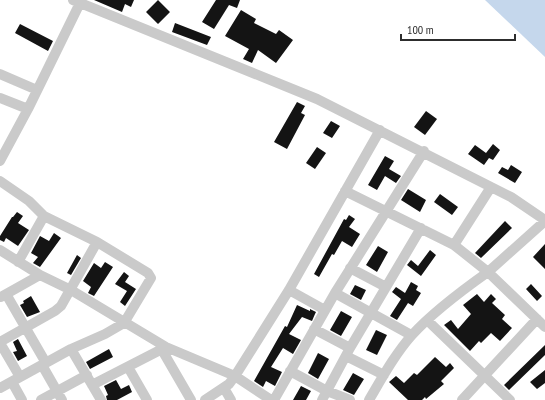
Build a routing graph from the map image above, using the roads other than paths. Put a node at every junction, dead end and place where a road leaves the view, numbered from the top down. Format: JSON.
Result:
{"nodes":[{"id":1,"x":76,"y":1,"type":"edge"},
{"id":2,"x":0,"y":74,"type":"edge"},
{"id":3,"x":37,"y":90,"type":"junction"},
{"id":4,"x":0,"y":98,"type":"edge"},
{"id":5,"x":28,"y":109,"type":"junction"},
{"id":6,"x":380,"y":130,"type":"junction"},
{"id":7,"x":424,"y":151,"type":"junction"},
{"id":8,"x":0,"y":161,"type":"edge"},
{"id":9,"x":0,"y":181,"type":"edge"},
{"id":10,"x":491,"y":187,"type":"junction"},
{"id":11,"x":345,"y":192,"type":"junction"},
{"id":12,"x":385,"y":212,"type":"junction"},
{"id":13,"x":44,"y":216,"type":"junction"},
{"id":14,"x":545,"y":221,"type":"edge"},
{"id":15,"x":421,"y":228,"type":"junction"},
{"id":16,"x":97,"y":242,"type":"junction"},
{"id":17,"x":454,"y":245,"type":"junction"},
{"id":18,"x":0,"y":250,"type":"edge"},
{"id":19,"x":18,"y":262,"type":"junction"},
{"id":20,"x":350,"y":268,"type":"junction"},
{"id":21,"x":488,"y":272,"type":"junction"},
{"id":22,"x":40,"y":275,"type":"junction"},
{"id":23,"x":386,"y":287,"type":"junction"},
{"id":24,"x":70,"y":290,"type":"junction"},
{"id":25,"x":289,"y":290,"type":"junction"},
{"id":26,"x":335,"y":293,"type":"junction"},
{"id":27,"x":3,"y":296,"type":"edge"},
{"id":28,"x":325,"y":310,"type":"junction"},
{"id":29,"x":372,"y":313,"type":"junction"},
{"id":30,"x":537,"y":319,"type":"junction"},
{"id":31,"x":428,"y":321,"type":"junction"},
{"id":32,"x":124,"y":323,"type":"junction"},
{"id":33,"x":545,"y":327,"type":"edge"},
{"id":34,"x":26,"y":328,"type":"junction"},
{"id":35,"x":314,"y":329,"type":"junction"},
{"id":36,"x":411,"y":335,"type":"junction"},
{"id":37,"x":1,"y":347,"type":"edge"},
{"id":38,"x":72,"y":349,"type":"junction"},
{"id":39,"x":164,"y":349,"type":"junction"},
{"id":40,"x":348,"y":352,"type":"junction"},
{"id":41,"x":44,"y":364,"type":"junction"},
{"id":42,"x":128,"y":367,"type":"junction"},
{"id":43,"x":290,"y":371,"type":"junction"},
{"id":44,"x":87,"y":375,"type":"junction"},
{"id":45,"x":384,"y":375,"type":"junction"},
{"id":46,"x":483,"y":375,"type":"junction"},
{"id":47,"x":236,"y":376,"type":"junction"},
{"id":48,"x":16,"y":379,"type":"junction"},
{"id":49,"x":92,"y":385,"type":"junction"},
{"id":50,"x":0,"y":388,"type":"edge"},
{"id":51,"x":224,"y":388,"type":"junction"},
{"id":52,"x":60,"y":396,"type":"edge"},
{"id":53,"x":325,"y":396,"type":"edge"},
{"id":54,"x":22,"y":400,"type":"edge"},
{"id":55,"x":41,"y":400,"type":"edge"},
{"id":56,"x":101,"y":400,"type":"edge"},
{"id":57,"x":147,"y":400,"type":"edge"},
{"id":58,"x":191,"y":400,"type":"edge"},
{"id":59,"x":205,"y":400,"type":"edge"},
{"id":60,"x":231,"y":400,"type":"edge"},
{"id":61,"x":273,"y":400,"type":"edge"},
{"id":62,"x":350,"y":400,"type":"edge"},
{"id":63,"x":369,"y":400,"type":"edge"},
{"id":64,"x":462,"y":400,"type":"edge"},
{"id":65,"x":510,"y":400,"type":"edge"}],
"edges":[{"from":1,"to":3,"type":"street"},
{"from":1,"to":6,"type":"street"},
{"from":2,"to":3,"type":"street"},
{"from":3,"to":5,"type":"street"},
{"from":4,"to":5,"type":"street"},
{"from":5,"to":8,"type":"street"},
{"from":6,"to":7,"type":"street"},
{"from":6,"to":11,"type":"street"},
{"from":7,"to":10,"type":"street"},
{"from":7,"to":12,"type":"street"},
{"from":9,"to":13,"type":"street"},
{"from":10,"to":14,"type":"street"},
{"from":10,"to":17,"type":"street"},
{"from":11,"to":12,"type":"street"},
{"from":11,"to":25,"type":"street"},
{"from":12,"to":15,"type":"street"},
{"from":12,"to":20,"type":"street"},
{"from":13,"to":16,"type":"street"},
{"from":13,"to":19,"type":"street"},
{"from":14,"to":21,"type":"street"},
{"from":15,"to":17,"type":"street"},
{"from":15,"to":23,"type":"street"},
{"from":16,"to":24,"type":"street"},
{"from":16,"to":32,"type":"street"},
{"from":17,"to":21,"type":"street"},
{"from":18,"to":19,"type":"street"},
{"from":19,"to":22,"type":"street"},
{"from":20,"to":23,"type":"street"},
{"from":20,"to":26,"type":"street"},
{"from":21,"to":30,"type":"street"},
{"from":21,"to":31,"type":"street"},
{"from":22,"to":24,"type":"street"},
{"from":22,"to":27,"type":"street"},
{"from":23,"to":29,"type":"street"},
{"from":24,"to":32,"type":"street"},
{"from":24,"to":34,"type":"street"},
{"from":25,"to":28,"type":"street"},
{"from":25,"to":47,"type":"street"},
{"from":26,"to":28,"type":"street"},
{"from":26,"to":29,"type":"street"},
{"from":27,"to":34,"type":"street"},
{"from":28,"to":35,"type":"street"},
{"from":29,"to":36,"type":"street"},
{"from":29,"to":40,"type":"street"},
{"from":30,"to":33,"type":"street"},
{"from":30,"to":46,"type":"street"},
{"from":31,"to":36,"type":"street"},
{"from":31,"to":46,"type":"street"},
{"from":32,"to":38,"type":"street"},
{"from":32,"to":39,"type":"street"},
{"from":34,"to":37,"type":"street"},
{"from":34,"to":41,"type":"street"},
{"from":35,"to":40,"type":"street"},
{"from":35,"to":43,"type":"street"},
{"from":36,"to":45,"type":"street"},
{"from":37,"to":48,"type":"street"},
{"from":38,"to":41,"type":"street"},
{"from":38,"to":44,"type":"street"},
{"from":39,"to":42,"type":"street"},
{"from":39,"to":47,"type":"street"},
{"from":39,"to":58,"type":"street"},
{"from":40,"to":45,"type":"street"},
{"from":40,"to":53,"type":"street"},
{"from":41,"to":48,"type":"street"},
{"from":41,"to":52,"type":"street"},
{"from":42,"to":49,"type":"street"},
{"from":42,"to":57,"type":"street"},
{"from":43,"to":53,"type":"street"},
{"from":43,"to":61,"type":"street"},
{"from":44,"to":49,"type":"street"},
{"from":44,"to":52,"type":"street"},
{"from":45,"to":63,"type":"street"},
{"from":46,"to":64,"type":"street"},
{"from":46,"to":65,"type":"street"},
{"from":47,"to":51,"type":"street"},
{"from":47,"to":61,"type":"street"},
{"from":48,"to":50,"type":"street"},
{"from":48,"to":54,"type":"street"},
{"from":49,"to":56,"type":"street"},
{"from":51,"to":59,"type":"street"},
{"from":51,"to":60,"type":"street"},
{"from":52,"to":55,"type":"street"},
{"from":53,"to":62,"type":"street"}]}
